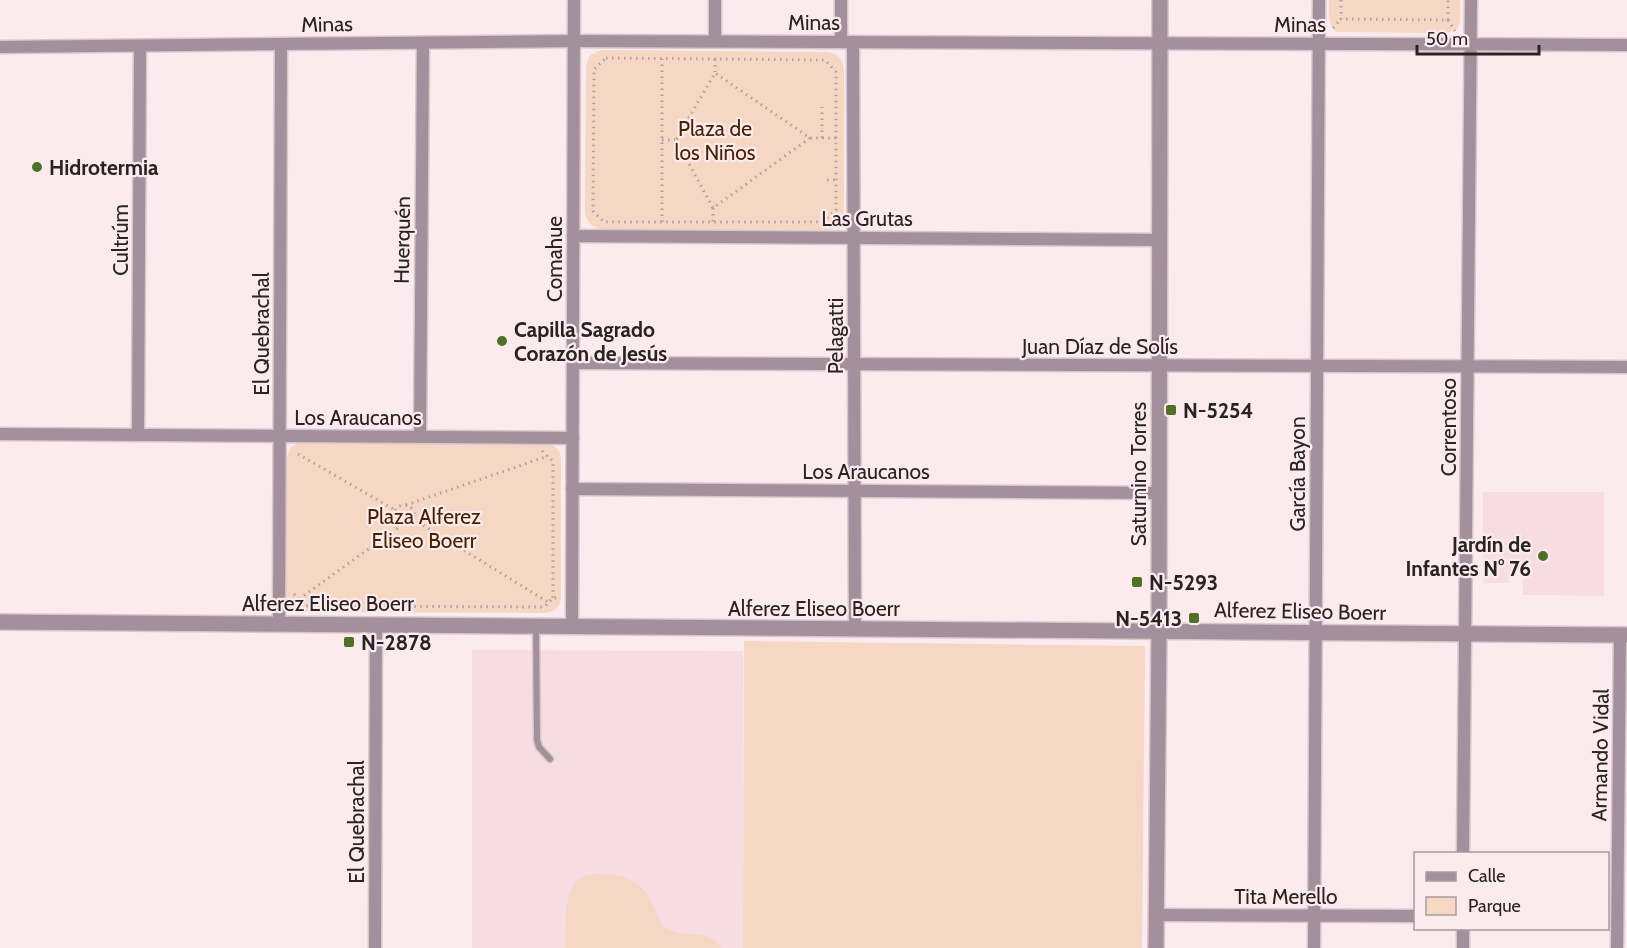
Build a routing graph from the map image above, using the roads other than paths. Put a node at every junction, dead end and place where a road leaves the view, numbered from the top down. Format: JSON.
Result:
{"nodes":[{"id":1,"x":574,"y":0,"type":"edge"},
{"id":2,"x":715,"y":0,"type":"edge"},
{"id":3,"x":841,"y":0,"type":"edge"},
{"id":4,"x":1160,"y":0,"type":"edge"},
{"id":5,"x":1319,"y":0,"type":"edge"},
{"id":6,"x":1471,"y":0,"type":"edge"},
{"id":7,"x":574,"y":41,"type":"junction"},
{"id":8,"x":715,"y":41,"type":"junction"},
{"id":9,"x":847,"y":42,"type":"junction"},
{"id":10,"x":423,"y":43,"type":"junction"},
{"id":11,"x":1160,"y":43,"type":"junction"},
{"id":12,"x":281,"y":44,"type":"junction"},
{"id":13,"x":1319,"y":44,"type":"junction"},
{"id":14,"x":1470,"y":44,"type":"junction"},
{"id":15,"x":1627,"y":45,"type":"edge"},
{"id":16,"x":140,"y":46,"type":"junction"},
{"id":17,"x":0,"y":47,"type":"edge"},
{"id":18,"x":573,"y":236,"type":"junction"},
{"id":19,"x":854,"y":238,"type":"junction"},
{"id":20,"x":1160,"y":240,"type":"junction"},
{"id":21,"x":573,"y":363,"type":"junction"},
{"id":22,"x":854,"y":364,"type":"junction"},
{"id":23,"x":1159,"y":366,"type":"junction"},
{"id":24,"x":1317,"y":366,"type":"junction"},
{"id":25,"x":1468,"y":366,"type":"junction"},
{"id":26,"x":1627,"y":366,"type":"edge"},
{"id":27,"x":0,"y":434,"type":"edge"},
{"id":28,"x":138,"y":435,"type":"junction"},
{"id":29,"x":280,"y":436,"type":"junction"},
{"id":30,"x":420,"y":437,"type":"junction"},
{"id":31,"x":573,"y":438,"type":"junction"},
{"id":32,"x":572,"y":489,"type":"junction"},
{"id":33,"x":855,"y":491,"type":"junction"},
{"id":34,"x":1159,"y":493,"type":"junction"},
{"id":35,"x":0,"y":622,"type":"edge"},
{"id":36,"x":279,"y":624,"type":"junction"},
{"id":37,"x":376,"y":625,"type":"junction"},
{"id":38,"x":536,"y":626,"type":"junction"},
{"id":39,"x":572,"y":627,"type":"junction"},
{"id":40,"x":855,"y":629,"type":"junction"},
{"id":41,"x":1159,"y":631,"type":"junction"},
{"id":42,"x":1316,"y":632,"type":"junction"},
{"id":43,"x":1465,"y":634,"type":"junction"},
{"id":44,"x":1624,"y":635,"type":"edge"},
{"id":45,"x":550,"y":759,"type":"dead end"},
{"id":46,"x":1464,"y":852,"type":"edge"},
{"id":47,"x":1156,"y":915,"type":"junction"},
{"id":48,"x":1314,"y":915,"type":"junction"},
{"id":49,"x":1414,"y":916,"type":"edge"},
{"id":50,"x":1617,"y":917,"type":"edge"},
{"id":51,"x":1463,"y":930,"type":"edge"},
{"id":52,"x":375,"y":948,"type":"edge"},
{"id":53,"x":1156,"y":948,"type":"edge"},
{"id":54,"x":1314,"y":948,"type":"edge"},
{"id":55,"x":1463,"y":948,"type":"edge"},
{"id":56,"x":1617,"y":948,"type":"edge"}],
"edges":[{"from":1,"to":7,"type":"street","name":"Comahue"},
{"from":2,"to":8,"type":"street"},
{"from":3,"to":9,"type":"street","name":"Pelagatti"},
{"from":4,"to":11,"type":"street","name":"Saturnino Torres"},
{"from":5,"to":13,"type":"street","name":"García Bayon"},
{"from":6,"to":14,"type":"street","name":"Correntoso"},
{"from":7,"to":8,"type":"street","name":"Minas"},
{"from":7,"to":10,"type":"street","name":"Minas"},
{"from":7,"to":18,"type":"street","name":"Comahue"},
{"from":8,"to":9,"type":"street","name":"Minas"},
{"from":9,"to":11,"type":"street","name":"Minas"},
{"from":9,"to":19,"type":"street","name":"Pelagatti"},
{"from":10,"to":12,"type":"street","name":"Minas"},
{"from":10,"to":30,"type":"street","name":"Huerquén"},
{"from":11,"to":13,"type":"street","name":"Minas"},
{"from":11,"to":20,"type":"street","name":"Saturnino Torres"},
{"from":12,"to":16,"type":"street","name":"Minas"},
{"from":12,"to":29,"type":"street","name":"El Quebrachal"},
{"from":13,"to":14,"type":"street","name":"Minas"},
{"from":13,"to":24,"type":"street","name":"García Bayon"},
{"from":14,"to":15,"type":"street","name":"Minas"},
{"from":14,"to":25,"type":"street","name":"Correntoso"},
{"from":16,"to":17,"type":"street","name":"Minas"},
{"from":16,"to":28,"type":"street","name":"Cultrúm"},
{"from":18,"to":19,"type":"street","name":"Las Grutas"},
{"from":18,"to":21,"type":"street","name":"Comahue"},
{"from":19,"to":20,"type":"street","name":"Las Grutas"},
{"from":19,"to":22,"type":"street","name":"Pelagatti"},
{"from":20,"to":23,"type":"street","name":"Saturnino Torres"},
{"from":21,"to":22,"type":"street","name":"Juan Díaz de Solís"},
{"from":21,"to":31,"type":"street","name":"Comahue"},
{"from":22,"to":23,"type":"street","name":"Juan Díaz de Solís"},
{"from":22,"to":33,"type":"street","name":"Pelagatti"},
{"from":23,"to":24,"type":"street","name":"Juan Díaz de Solís"},
{"from":23,"to":34,"type":"street","name":"Saturnino Torres"},
{"from":24,"to":25,"type":"street","name":"Juan Díaz de Solís"},
{"from":24,"to":42,"type":"street","name":"García Bayon"},
{"from":25,"to":26,"type":"street","name":"Juan Díaz de Solís"},
{"from":25,"to":43,"type":"street","name":"Correntoso"},
{"from":27,"to":28,"type":"street","name":"Los Araucanos"},
{"from":28,"to":29,"type":"street","name":"Los Araucanos"},
{"from":29,"to":30,"type":"street","name":"Los Araucanos"},
{"from":29,"to":36,"type":"street","name":"El Quebrachal"},
{"from":30,"to":31,"type":"street","name":"Los Araucanos"},
{"from":31,"to":32,"type":"street","name":"Comahue"},
{"from":32,"to":33,"type":"street","name":"Los Araucanos"},
{"from":32,"to":39,"type":"street","name":"Comahue"},
{"from":33,"to":34,"type":"street","name":"Los Araucanos"},
{"from":33,"to":40,"type":"street","name":"Pelagatti"},
{"from":34,"to":41,"type":"street","name":"Saturnino Torres"},
{"from":35,"to":36,"type":"street","name":"Alferez Eliseo Boerr"},
{"from":36,"to":37,"type":"street","name":"Alferez Eliseo Boerr"},
{"from":37,"to":38,"type":"street","name":"Alferez Eliseo Boerr"},
{"from":37,"to":52,"type":"street","name":"El Quebrachal"},
{"from":38,"to":39,"type":"street","name":"Alferez Eliseo Boerr"},
{"from":38,"to":45,"type":"lane"},
{"from":39,"to":40,"type":"street","name":"Alferez Eliseo Boerr"},
{"from":40,"to":41,"type":"street","name":"Alferez Eliseo Boerr"},
{"from":41,"to":42,"type":"street","name":"Alferez Eliseo Boerr"},
{"from":41,"to":47,"type":"street","name":"Saturnino Torres"},
{"from":42,"to":43,"type":"street","name":"Alferez Eliseo Boerr"},
{"from":42,"to":48,"type":"street","name":"García Bayon"},
{"from":43,"to":44,"type":"street","name":"Alferez Eliseo Boerr"},
{"from":43,"to":46,"type":"street","name":"Correntoso"},
{"from":44,"to":50,"type":"street","name":"Armando Vidal"},
{"from":47,"to":48,"type":"street","name":"Tita Merello"},
{"from":47,"to":53,"type":"street","name":"Saturnino Torres"},
{"from":48,"to":49,"type":"street","name":"Tita Merello"},
{"from":48,"to":54,"type":"street","name":"García Bayon"},
{"from":50,"to":56,"type":"street","name":"Armando Vidal"},
{"from":51,"to":55,"type":"street"}]}
